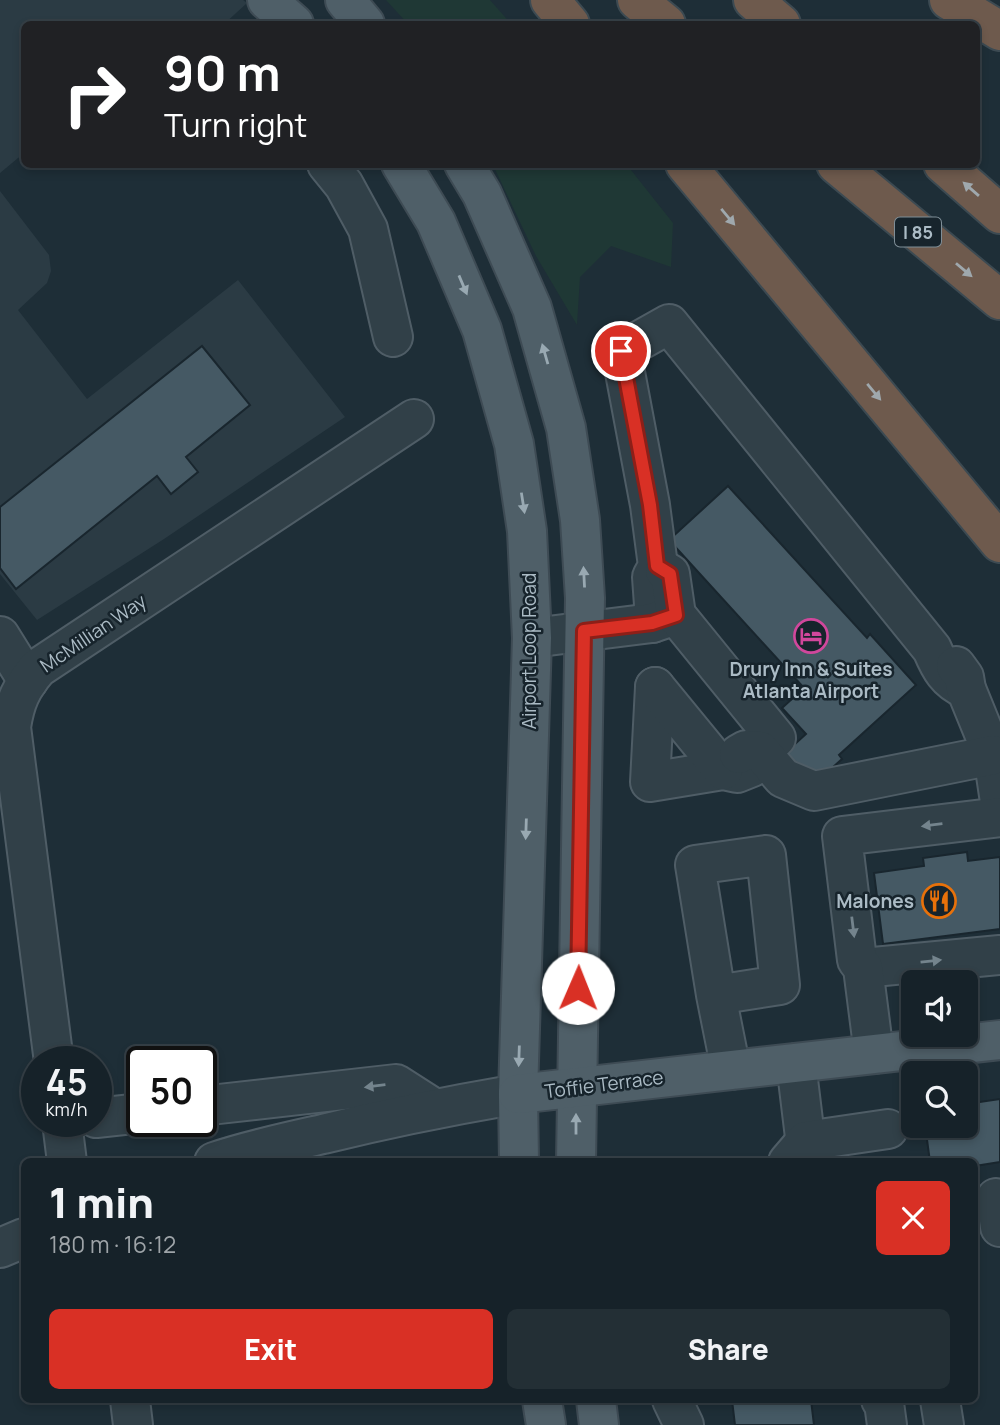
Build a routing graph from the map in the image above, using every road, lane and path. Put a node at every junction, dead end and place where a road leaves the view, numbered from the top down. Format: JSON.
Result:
{"nodes":[{"id":1,"x":267,"y":0,"type":"edge"},
{"id":2,"x":345,"y":0,"type":"edge"},
{"id":3,"x":550,"y":0,"type":"edge"},
{"id":4,"x":637,"y":0,"type":"edge"},
{"id":5,"x":753,"y":0,"type":"edge"},
{"id":6,"x":962,"y":1,"type":"edge"},
{"id":7,"x":291,"y":21,"type":"edge"},
{"id":8,"x":362,"y":21,"type":"edge"},
{"id":9,"x":568,"y":21,"type":"edge"},
{"id":10,"x":662,"y":21,"type":"edge"},
{"id":11,"x":778,"y":21,"type":"edge"},
{"id":12,"x":1000,"y":31,"type":"edge"},
{"id":13,"x":330,"y":168,"type":"edge"},
{"id":14,"x":403,"y":168,"type":"edge"},
{"id":15,"x":466,"y":168,"type":"edge"},
{"id":16,"x":688,"y":168,"type":"edge"},
{"id":17,"x":841,"y":168,"type":"edge"},
{"id":18,"x":948,"y":168,"type":"edge"},
{"id":19,"x":1000,"y":214,"type":"edge"},
{"id":20,"x":1000,"y":300,"type":"edge"},
{"id":21,"x":393,"y":337,"type":"dead end"},
{"id":22,"x":414,"y":419,"type":"dead end"},
{"id":23,"x":1000,"y":543,"type":"edge"},
{"id":24,"x":664,"y":619,"type":"junction"},
{"id":25,"x":584,"y":631,"type":"junction"},
{"id":26,"x":0,"y":636,"type":"edge"},
{"id":27,"x":532,"y":638,"type":"junction"},
{"id":28,"x":14,"y":696,"type":"edge"},
{"id":29,"x":760,"y":751,"type":"junction"},
{"id":30,"x":993,"y":755,"type":"junction"},
{"id":31,"x":723,"y":769,"type":"dead end"},
{"id":32,"x":1000,"y":802,"type":"edge"},
{"id":33,"x":1000,"y":817,"type":"edge"},
{"id":34,"x":1000,"y":955,"type":"edge"},
{"id":35,"x":863,"y":968,"type":"junction"},
{"id":36,"x":716,"y":995,"type":"dead end"},
{"id":37,"x":1000,"y":1040,"type":"edge"},
{"id":38,"x":52,"y":1046,"type":"edge"},
{"id":39,"x":874,"y":1054,"type":"junction"},
{"id":40,"x":796,"y":1063,"type":"junction"},
{"id":41,"x":731,"y":1070,"type":"junction"},
{"id":42,"x":576,"y":1087,"type":"junction"},
{"id":43,"x":518,"y":1094,"type":"junction"},
{"id":44,"x":217,"y":1104,"type":"edge"},
{"id":45,"x":435,"y":1110,"type":"junction"},
{"id":46,"x":888,"y":1129,"type":"dead end"},
{"id":47,"x":64,"y":1137,"type":"edge"},
{"id":48,"x":801,"y":1155,"type":"edge"},
{"id":49,"x":67,"y":1158,"type":"edge"},
{"id":50,"x":229,"y":1158,"type":"edge"},
{"id":51,"x":519,"y":1158,"type":"edge"},
{"id":52,"x":576,"y":1158,"type":"edge"},
{"id":53,"x":21,"y":1239,"type":"edge"},
{"id":54,"x":0,"y":1248,"type":"edge"},
{"id":55,"x":130,"y":1403,"type":"edge"},
{"id":56,"x":542,"y":1403,"type":"edge"},
{"id":57,"x":596,"y":1403,"type":"edge"},
{"id":58,"x":673,"y":1403,"type":"edge"},
{"id":59,"x":884,"y":1403,"type":"edge"},
{"id":60,"x":940,"y":1403,"type":"edge"},
{"id":61,"x":133,"y":1425,"type":"edge"},
{"id":62,"x":546,"y":1425,"type":"edge"},
{"id":63,"x":599,"y":1425,"type":"edge"},
{"id":64,"x":684,"y":1425,"type":"edge"},
{"id":65,"x":887,"y":1425,"type":"edge"},
{"id":66,"x":944,"y":1425,"type":"edge"}],
"edges":[{"from":1,"to":7,"type":"main road"},
{"from":2,"to":8,"type":"main road"},
{"from":3,"to":9,"type":"highway"},
{"from":4,"to":10,"type":"highway"},
{"from":5,"to":11,"type":"highway"},
{"from":6,"to":12,"type":"highway"},
{"from":13,"to":21,"type":"street"},
{"from":14,"to":27,"type":"main road","name":"Airport Loop Road","one_way":true},
{"from":25,"to":15,"type":"main road","one_way":true},
{"from":16,"to":23,"type":"highway","one_way":true},
{"from":17,"to":20,"type":"highway","number":"I 85","one_way":true},
{"from":19,"to":18,"type":"highway","one_way":true},
{"from":22,"to":28,"type":"street","name":"McMillian Way"},
{"from":24,"to":25,"type":"street"},
{"from":24,"to":29,"type":"street"},
{"from":24,"to":30,"type":"street"},
{"from":25,"to":27,"type":"street"},
{"from":25,"to":42,"type":"main road"},
{"from":26,"to":28,"type":"street"},
{"from":27,"to":43,"type":"main road","name":"Airport Loop Road","one_way":true},
{"from":28,"to":38,"type":"street"},
{"from":29,"to":30,"type":"street"},
{"from":29,"to":31,"type":"street"},
{"from":30,"to":32,"type":"street"},
{"from":33,"to":35,"type":"street","one_way":true},
{"from":35,"to":34,"type":"street","one_way":true},
{"from":35,"to":39,"type":"street"},
{"from":36,"to":41,"type":"street"},
{"from":37,"to":39,"type":"main road","name":"Toffie Terrace"},
{"from":39,"to":40,"type":"main road","name":"Toffie Terrace"},
{"from":40,"to":41,"type":"main road","name":"Toffie Terrace"},
{"from":40,"to":48,"type":"street"},
{"from":41,"to":42,"type":"main road","name":"Toffie Terrace"},
{"from":42,"to":43,"type":"main road","name":"Toffie Terrace"},
{"from":52,"to":42,"type":"main road","one_way":true},
{"from":43,"to":45,"type":"street","name":"Toffie Terrace"},
{"from":43,"to":51,"type":"main road","name":"Airport Loop Road"},
{"from":45,"to":44,"type":"street","one_way":true},
{"from":45,"to":50,"type":"street","name":"Toffie Terrace"},
{"from":46,"to":48,"type":"street"},
{"from":47,"to":49,"type":"street"},
{"from":53,"to":54,"type":"street"},
{"from":55,"to":61,"type":"street"},
{"from":56,"to":62,"type":"main road"},
{"from":57,"to":63,"type":"main road"},
{"from":58,"to":64,"type":"street"},
{"from":59,"to":65,"type":"street"},
{"from":60,"to":66,"type":"street"}]}
